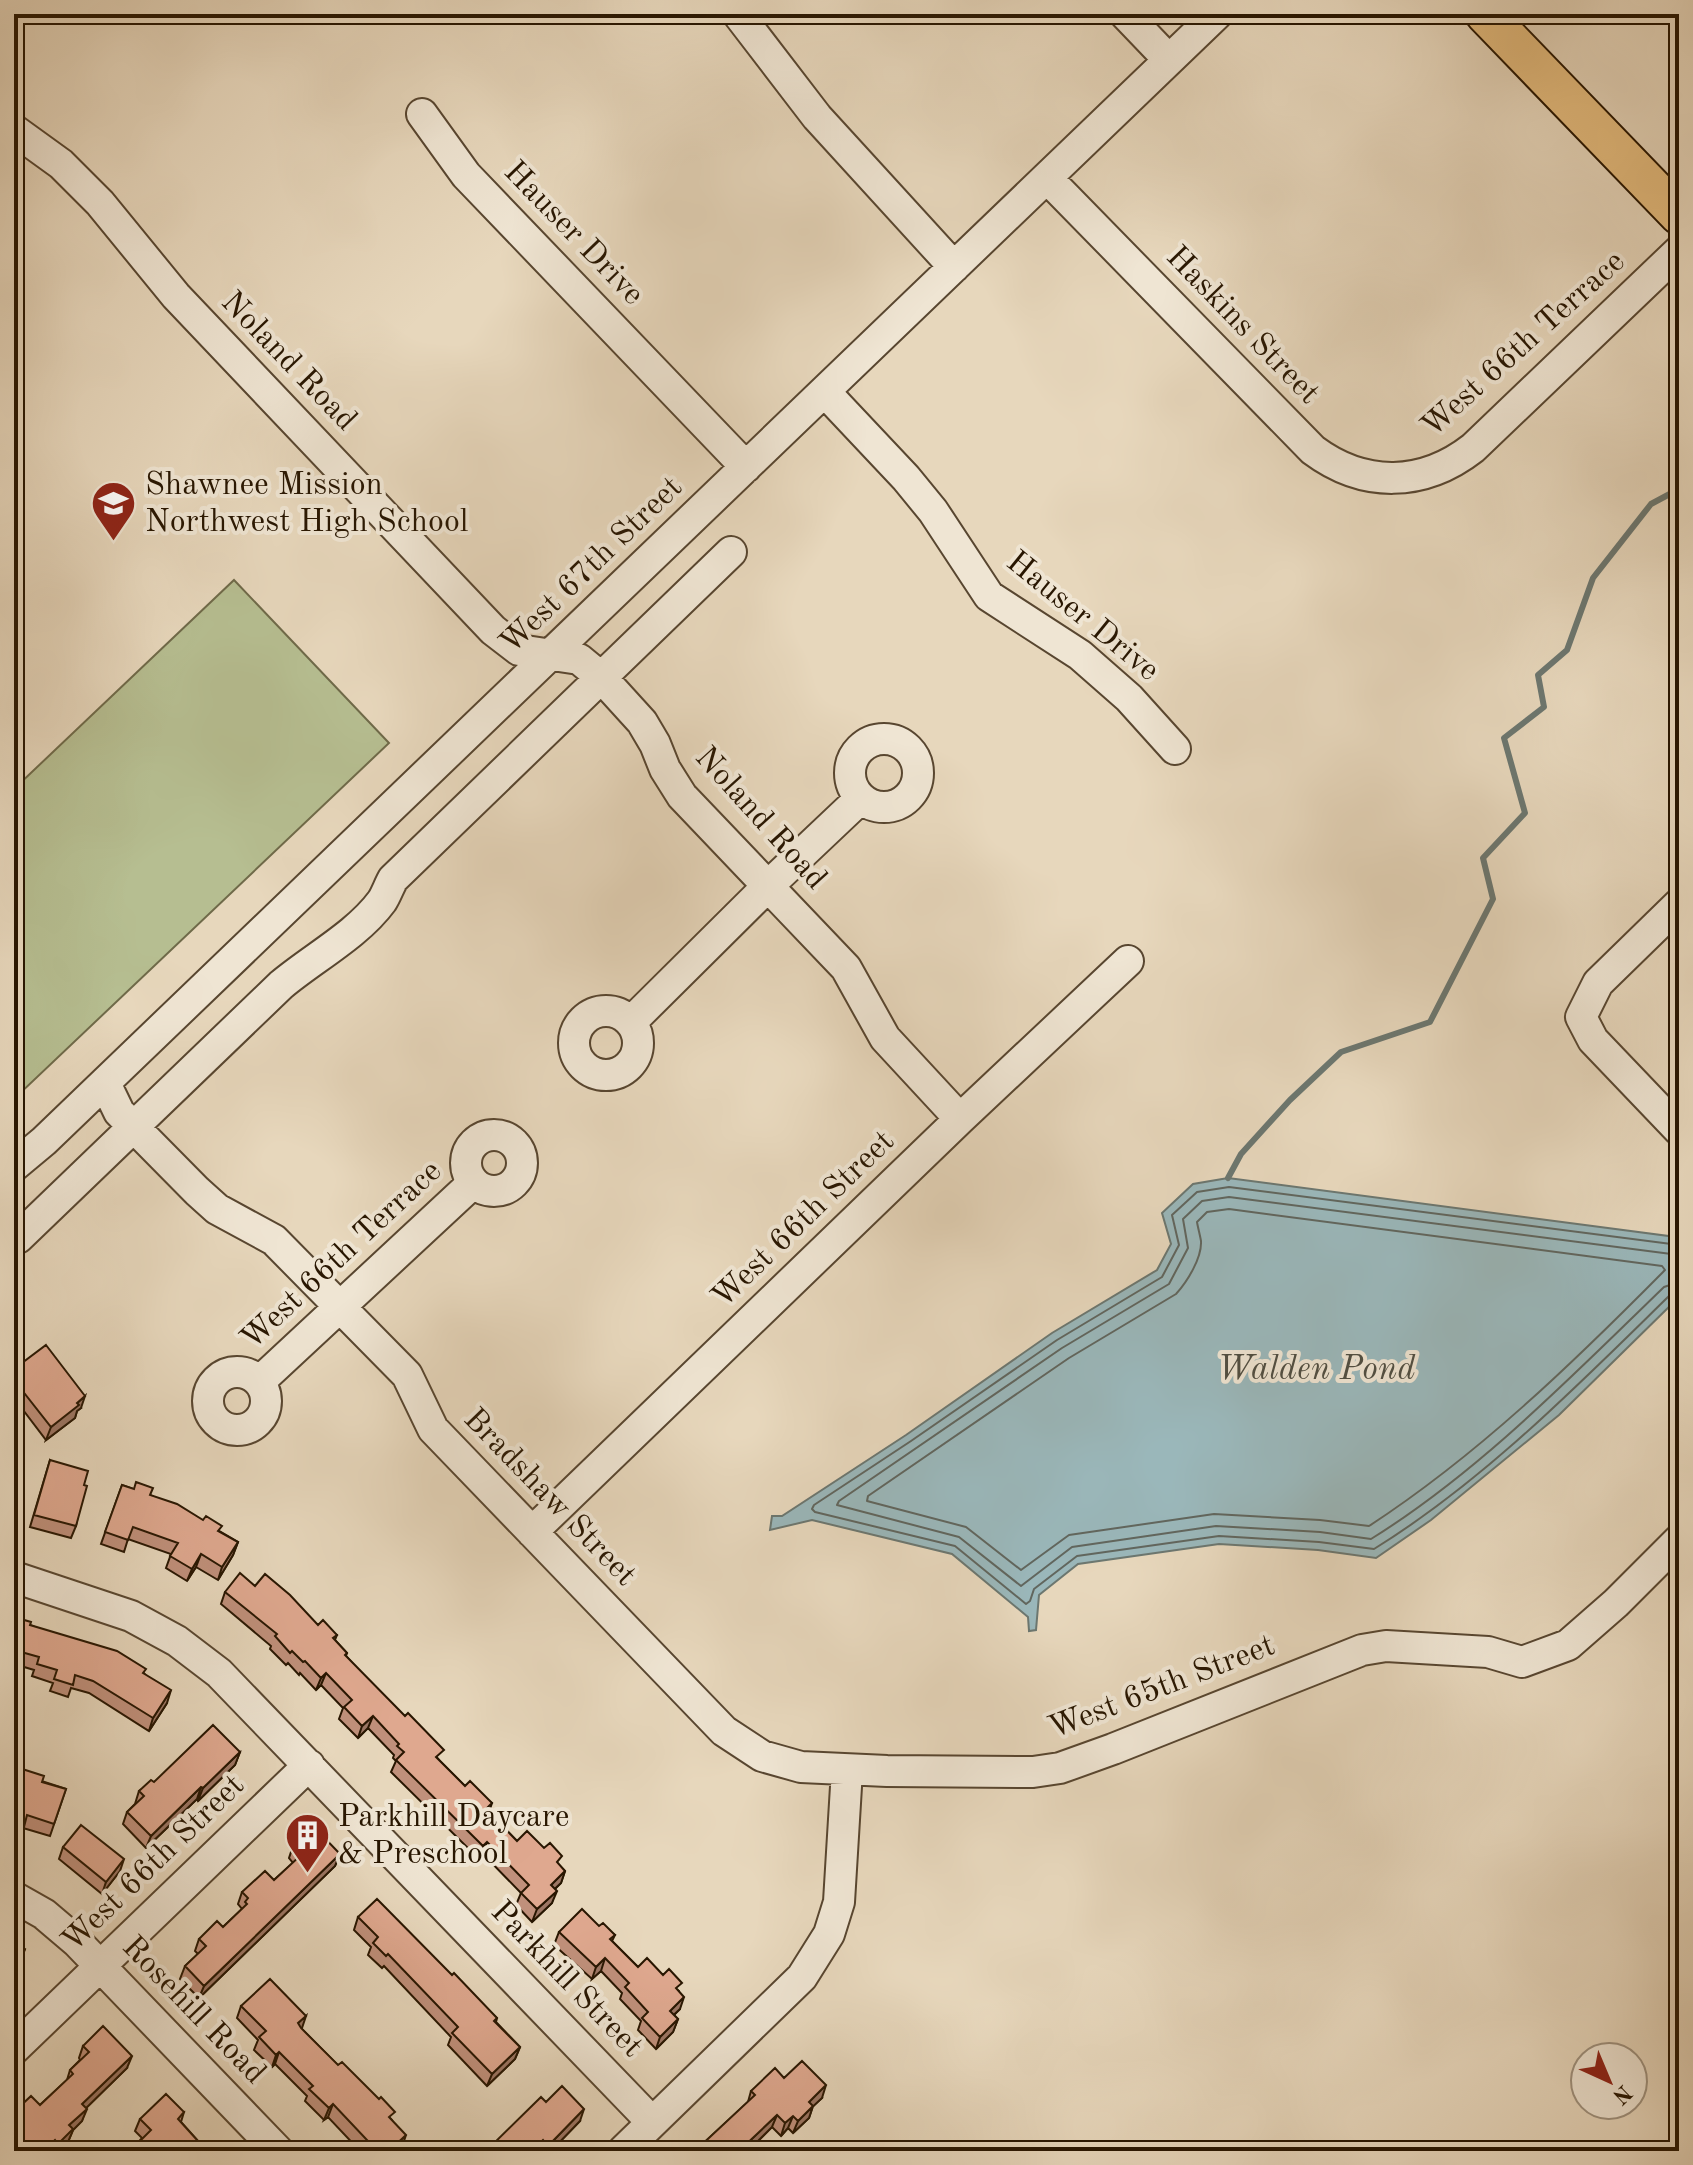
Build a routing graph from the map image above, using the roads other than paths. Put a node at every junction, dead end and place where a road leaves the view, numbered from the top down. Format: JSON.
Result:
{"nodes":[{"id":1,"x":738,"y":14,"type":"edge"},
{"id":2,"x":1125,"y":14,"type":"edge"},
{"id":3,"x":1217,"y":14,"type":"edge"},
{"id":4,"x":1485,"y":14,"type":"edge"},
{"id":5,"x":1169,"y":60,"type":"junction"},
{"id":6,"x":422,"y":114,"type":"dead end"},
{"id":7,"x":14,"y":130,"type":"edge"},
{"id":8,"x":1047,"y":178,"type":"junction"},
{"id":9,"x":1679,"y":215,"type":"edge"},
{"id":10,"x":1679,"y":251,"type":"edge"},
{"id":11,"x":954,"y":267,"type":"junction"},
{"id":12,"x":825,"y":392,"type":"junction"},
{"id":13,"x":746,"y":467,"type":"junction"},
{"id":14,"x":1409,"y":479,"type":"joint"},
{"id":15,"x":731,"y":552,"type":"dead end"},
{"id":16,"x":552,"y":655,"type":"junction"},
{"id":17,"x":602,"y":678,"type":"junction"},
{"id":18,"x":1175,"y":749,"type":"dead end"},
{"id":19,"x":861,"y":798,"type":"dead end"},
{"id":20,"x":768,"y":886,"type":"junction"},
{"id":21,"x":1679,"y":904,"type":"edge"},
{"id":22,"x":1128,"y":961,"type":"dead end"},
{"id":23,"x":631,"y":1022,"type":"dead end"},
{"id":24,"x":105,"y":1083,"type":"junction"},
{"id":25,"x":960,"y":1119,"type":"junction"},
{"id":26,"x":134,"y":1127,"type":"junction"},
{"id":27,"x":1679,"y":1130,"type":"edge"},
{"id":28,"x":14,"y":1166,"type":"edge"},
{"id":29,"x":473,"y":1183,"type":"dead end"},
{"id":30,"x":18,"y":1238,"type":"dead end"},
{"id":31,"x":340,"y":1305,"type":"junction"},
{"id":32,"x":259,"y":1382,"type":"dead end"},
{"id":33,"x":532,"y":1532,"type":"junction"},
{"id":34,"x":1679,"y":1540,"type":"edge"},
{"id":35,"x":14,"y":1577,"type":"edge"},
{"id":36,"x":309,"y":1765,"type":"junction"},
{"id":37,"x":847,"y":1770,"type":"junction"},
{"id":38,"x":14,"y":1897,"type":"edge"},
{"id":39,"x":100,"y":1965,"type":"junction"},
{"id":40,"x":14,"y":2049,"type":"edge"},
{"id":41,"x":652,"y":2122,"type":"junction"},
{"id":42,"x":278,"y":2151,"type":"edge"},
{"id":43,"x":623,"y":2151,"type":"edge"}],
"edges":[{"from":1,"to":11,"type":"street"},
{"from":2,"to":5,"type":"street"},
{"from":3,"to":5,"type":"street","name":"West 67th Street"},
{"from":4,"to":9,"type":"main road"},
{"from":5,"to":8,"type":"street","name":"West 67th Street"},
{"from":6,"to":13,"type":"street","name":"Hauser Drive"},
{"from":7,"to":16,"type":"street","name":"Noland Road"},
{"from":8,"to":11,"type":"street","name":"West 67th Street"},
{"from":8,"to":14,"type":"street","name":"Haskins Street"},
{"from":10,"to":14,"type":"street","name":"West 66th Terrace"},
{"from":11,"to":12,"type":"street","name":"West 67th Street"},
{"from":12,"to":13,"type":"street","name":"West 67th Street"},
{"from":12,"to":18,"type":"street","name":"Hauser Drive"},
{"from":13,"to":16,"type":"street","name":"West 67th Street"},
{"from":15,"to":17,"type":"street"},
{"from":16,"to":17,"type":"street","name":"Noland Road"},
{"from":16,"to":24,"type":"street","name":"West 67th Street"},
{"from":17,"to":20,"type":"street","name":"Noland Road"},
{"from":17,"to":26,"type":"street"},
{"from":19,"to":20,"type":"street"},
{"from":20,"to":23,"type":"street"},
{"from":20,"to":25,"type":"street","name":"Noland Road"},
{"from":21,"to":27,"type":"street"},
{"from":22,"to":25,"type":"street","name":"West 66th Street"},
{"from":24,"to":26,"type":"street","name":"Bradshaw Street"},
{"from":24,"to":28,"type":"street","name":"West 67th Street"},
{"from":25,"to":33,"type":"street","name":"West 66th Street"},
{"from":26,"to":30,"type":"street"},
{"from":26,"to":31,"type":"street","name":"Bradshaw Street"},
{"from":29,"to":31,"type":"street","name":"West 66th Terrace"},
{"from":31,"to":32,"type":"street","name":"West 66th Terrace"},
{"from":31,"to":33,"type":"street","name":"Bradshaw Street"},
{"from":33,"to":37,"type":"street","name":"Bradshaw Street"},
{"from":34,"to":37,"type":"street","name":"West 65th Street"},
{"from":35,"to":36,"type":"street","name":"Parkhill Street"},
{"from":36,"to":39,"type":"street","name":"West 66th Street"},
{"from":36,"to":41,"type":"street","name":"Parkhill Street"},
{"from":37,"to":41,"type":"street"},
{"from":38,"to":39,"type":"street","name":"Rosehill Road"},
{"from":39,"to":40,"type":"street","name":"West 66th Street"},
{"from":39,"to":42,"type":"street","name":"Rosehill Road"},
{"from":41,"to":43,"type":"street"}]}
